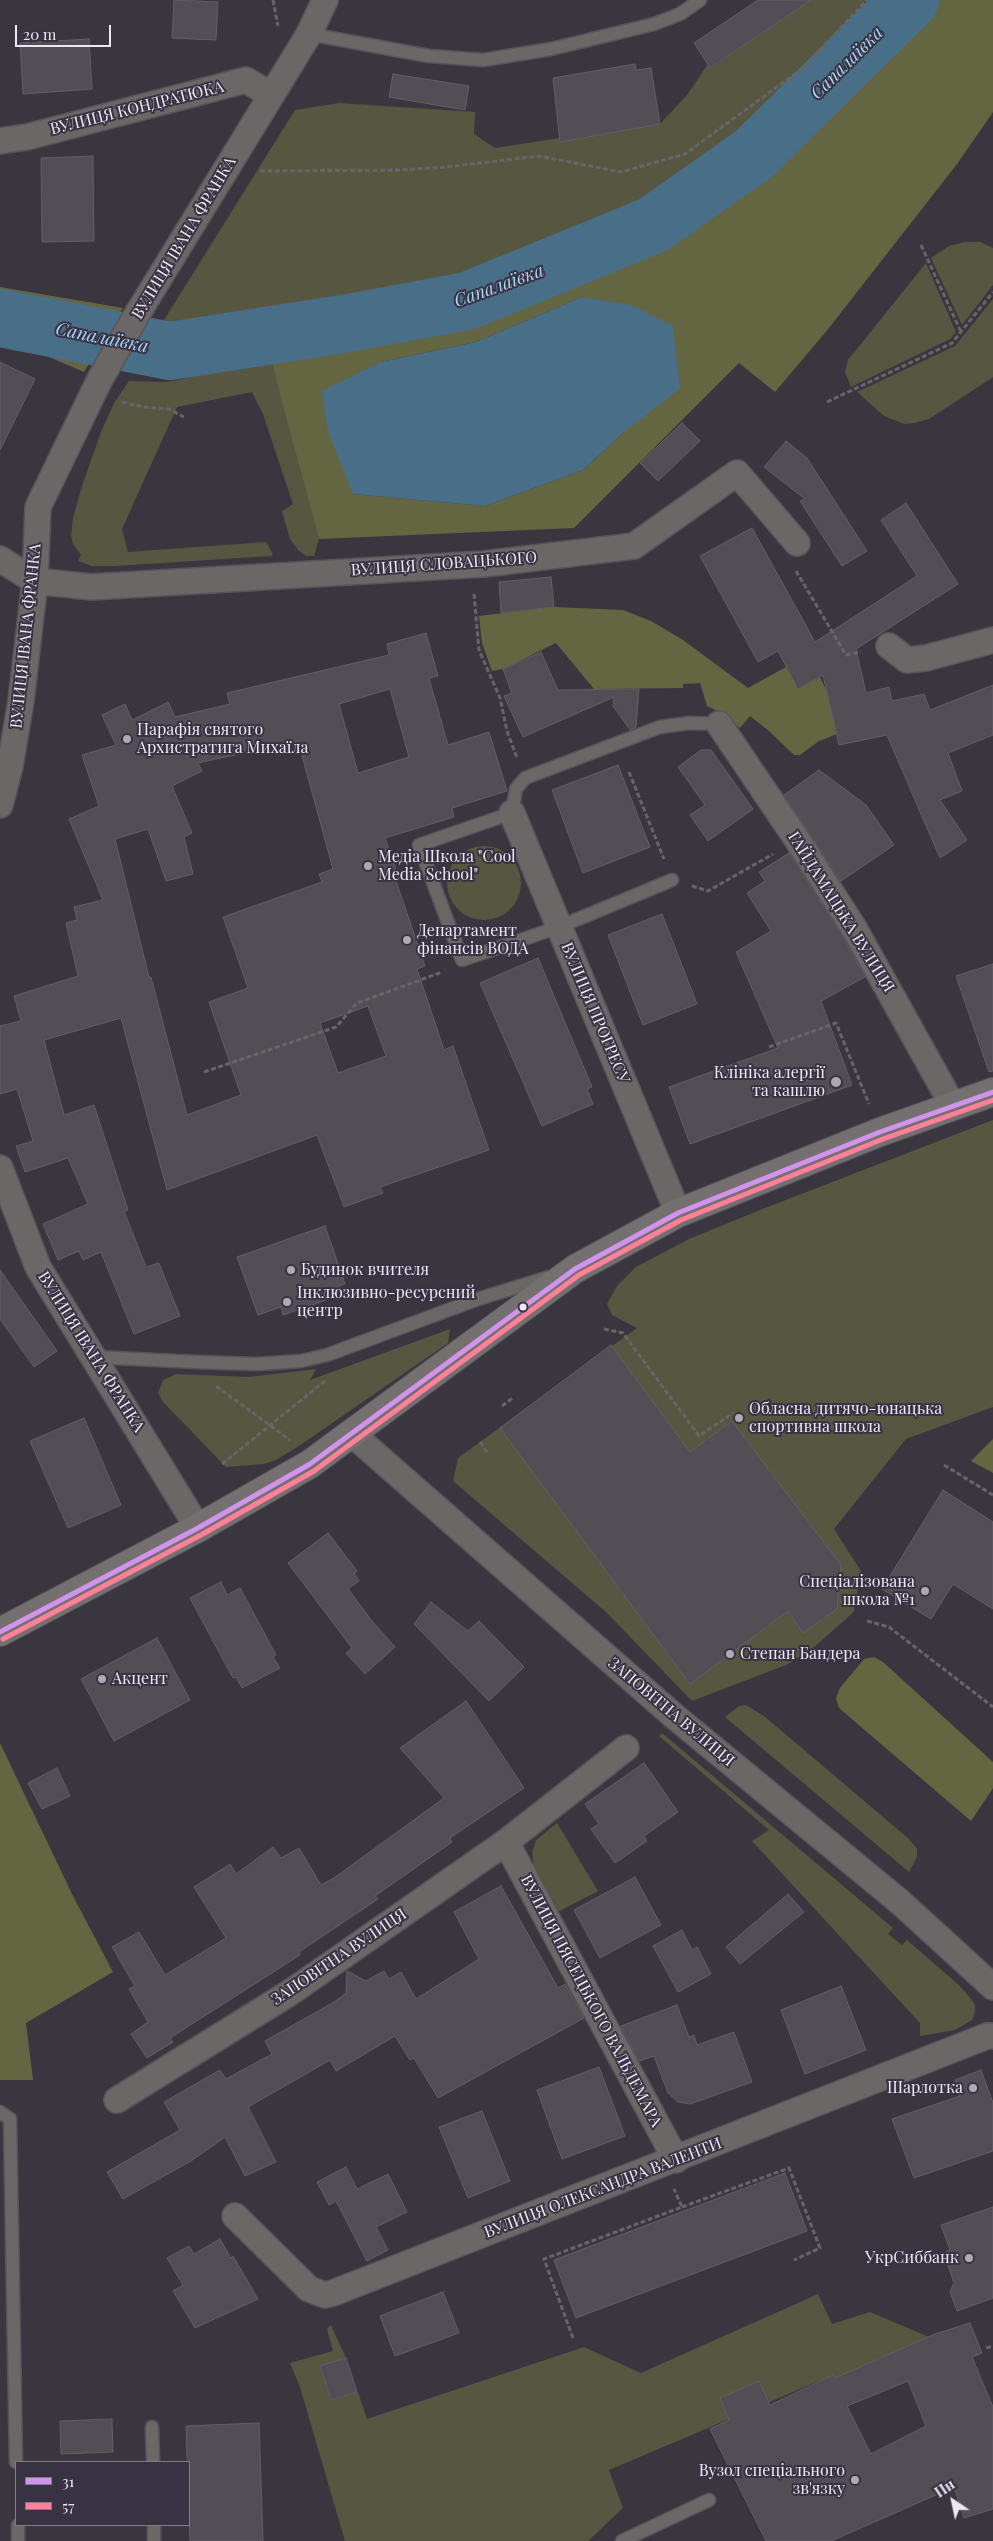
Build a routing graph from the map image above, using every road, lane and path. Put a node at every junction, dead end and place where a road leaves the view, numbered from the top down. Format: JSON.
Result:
{"nodes":[{"id":1,"x":325,"y":0,"type":"edge"},
{"id":2,"x":700,"y":0,"type":"edge"},
{"id":3,"x":867,"y":0,"type":"edge"},
{"id":4,"x":309,"y":34,"type":"junction"},
{"id":5,"x":271,"y":95,"type":"junction"},
{"id":6,"x":0,"y":141,"type":"edge"},
{"id":7,"x":253,"y":170,"type":"dead end"},
{"id":8,"x":921,"y":244,"type":"dead end"},
{"id":9,"x":993,"y":292,"type":"edge"},
{"id":10,"x":961,"y":332,"type":"junction"},
{"id":11,"x":106,"y":391,"type":"junction"},
{"id":12,"x":827,"y":402,"type":"dead end"},
{"id":13,"x":184,"y":417,"type":"dead end"},
{"id":14,"x":796,"y":543,"type":"joint"},
{"id":15,"x":0,"y":559,"type":"edge"},
{"id":16,"x":484,"y":564,"type":"junction"},
{"id":17,"x":35,"y":581,"type":"junction"},
{"id":18,"x":993,"y":640,"type":"edge"},
{"id":19,"x":889,"y":646,"type":"dead end"},
{"id":20,"x":846,"y":655,"type":"dead end"},
{"id":21,"x":719,"y":724,"type":"joint"},
{"id":22,"x":629,"y":772,"type":"dead end"},
{"id":23,"x":525,"y":778,"type":"junction"},
{"id":24,"x":0,"y":806,"type":"edge"},
{"id":25,"x":512,"y":813,"type":"junction"},
{"id":26,"x":798,"y":841,"type":"junction"},
{"id":27,"x":672,"y":880,"type":"junction"},
{"id":28,"x":559,"y":927,"type":"junction"},
{"id":29,"x":462,"y":960,"type":"junction"},
{"id":30,"x":769,"y":1046,"type":"dead end"},
{"id":31,"x":204,"y":1072,"type":"dead end"},
{"id":32,"x":993,"y":1092,"type":"edge"},
{"id":33,"x":870,"y":1106,"type":"dead end"},
{"id":34,"x":953,"y":1106,"type":"junction"},
{"id":35,"x":0,"y":1168,"type":"edge"},
{"id":36,"x":678,"y":1213,"type":"junction"},
{"id":37,"x":576,"y":1269,"type":"junction"},
{"id":38,"x":604,"y":1329,"type":"dead end"},
{"id":39,"x":94,"y":1357,"type":"junction"},
{"id":40,"x":330,"y":1376,"type":"dead end"},
{"id":41,"x":215,"y":1386,"type":"dead end"},
{"id":42,"x":514,"y":1397,"type":"dead end"},
{"id":43,"x":502,"y":1406,"type":"dead end"},
{"id":44,"x":733,"y":1413,"type":"dead end"},
{"id":45,"x":270,"y":1425,"type":"junction"},
{"id":46,"x":352,"y":1434,"type":"junction"},
{"id":47,"x":292,"y":1441,"type":"dead end"},
{"id":48,"x":480,"y":1442,"type":"dead end"},
{"id":49,"x":488,"y":1453,"type":"dead end"},
{"id":50,"x":222,"y":1464,"type":"dead end"},
{"id":51,"x":944,"y":1465,"type":"dead end"},
{"id":52,"x":993,"y":1496,"type":"edge"},
{"id":53,"x":198,"y":1528,"type":"junction"},
{"id":54,"x":867,"y":1621,"type":"dead end"},
{"id":55,"x":0,"y":1632,"type":"edge"},
{"id":56,"x":993,"y":1708,"type":"edge"},
{"id":57,"x":626,"y":1748,"type":"dead end"},
{"id":58,"x":506,"y":1842,"type":"junction"},
{"id":59,"x":993,"y":1987,"type":"edge"},
{"id":60,"x":993,"y":2036,"type":"edge"},
{"id":61,"x":117,"y":2100,"type":"dead end"},
{"id":62,"x":0,"y":2112,"type":"edge"},
{"id":63,"x":676,"y":2160,"type":"junction"},
{"id":64,"x":672,"y":2184,"type":"dead end"},
{"id":65,"x":682,"y":2207,"type":"junction"},
{"id":66,"x":236,"y":2216,"type":"dead end"},
{"id":67,"x":794,"y":2260,"type":"dead end"},
{"id":68,"x":573,"y":2338,"type":"dead end"},
{"id":69,"x":993,"y":2346,"type":"edge"},
{"id":70,"x":986,"y":2348,"type":"dead end"},
{"id":71,"x":152,"y":2426,"type":"dead end"},
{"id":72,"x":16,"y":2461,"type":"edge"},
{"id":73,"x":153,"y":2461,"type":"edge"},
{"id":74,"x":709,"y":2500,"type":"dead end"},
{"id":75,"x":18,"y":2526,"type":"edge"},
{"id":76,"x":154,"y":2526,"type":"edge"},
{"id":77,"x":18,"y":2541,"type":"edge"},
{"id":78,"x":154,"y":2541,"type":"edge"},
{"id":79,"x":622,"y":2541,"type":"edge"}],
"edges":[{"from":1,"to":4,"type":"street","name":"ВУЛИЦЯ ІВАНА ФРАНКА"},
{"from":2,"to":4,"type":"lane"},
{"from":3,"to":7,"type":"path"},
{"from":4,"to":5,"type":"street","name":"ВУЛИЦЯ ІВАНА ФРАНКА"},
{"from":5,"to":6,"type":"street","name":"ВУЛИЦЯ КОНДРАТЮКА"},
{"from":5,"to":11,"type":"street","name":"ВУЛИЦЯ ІВАНА ФРАНКА"},
{"from":8,"to":10,"type":"path"},
{"from":9,"to":10,"type":"path"},
{"from":10,"to":12,"type":"path"},
{"from":11,"to":13,"type":"path"},
{"from":11,"to":17,"type":"street","name":"ВУЛИЦЯ ІВАНА ФРАНКА"},
{"from":14,"to":16,"type":"street","name":"ВУЛИЦЯ СЛОВАЦЬКОГО"},
{"from":14,"to":20,"type":"path"},
{"from":15,"to":17,"type":"street"},
{"from":16,"to":17,"type":"street","name":"ВУЛИЦЯ СЛОВАЦЬКОГО"},
{"from":16,"to":23,"type":"path"},
{"from":17,"to":24,"type":"street","name":"ВУЛИЦЯ ІВАНА ФРАНКА"},
{"from":18,"to":19,"type":"street"},
{"from":21,"to":23,"type":"lane"},
{"from":21,"to":26,"type":"street","name":"ГАЙДАМАЦЬКА ВУЛИЦЯ"},
{"from":22,"to":27,"type":"path"},
{"from":23,"to":25,"type":"lane"},
{"from":25,"to":28,"type":"street","name":"ВУЛИЦЯ ПРОГРЕСУ"},
{"from":25,"to":29,"type":"lane"},
{"from":26,"to":27,"type":"path"},
{"from":26,"to":34,"type":"street","name":"ГАЙДАМАЦЬКА ВУЛИЦЯ"},
{"from":27,"to":28,"type":"lane"},
{"from":28,"to":29,"type":"lane"},
{"from":28,"to":36,"type":"street","name":"ВУЛИЦЯ ПРОГРЕСУ"},
{"from":29,"to":31,"type":"path"},
{"from":30,"to":33,"type":"path"},
{"from":32,"to":34,"type":"main road"},
{"from":34,"to":36,"type":"main road"},
{"from":35,"to":39,"type":"street","name":"ВУЛИЦЯ ІВАНА ФРАНКА"},
{"from":36,"to":37,"type":"main road"},
{"from":37,"to":39,"type":"lane"},
{"from":37,"to":46,"type":"main road"},
{"from":38,"to":44,"type":"path"},
{"from":39,"to":53,"type":"street","name":"ВУЛИЦЯ ІВАНА ФРАНКА"},
{"from":40,"to":45,"type":"path"},
{"from":41,"to":45,"type":"path"},
{"from":42,"to":43,"type":"path"},
{"from":45,"to":47,"type":"path"},
{"from":45,"to":50,"type":"path"},
{"from":46,"to":53,"type":"main road"},
{"from":46,"to":59,"type":"street","name":"ЗАПОВІТНА ВУЛИЦЯ"},
{"from":48,"to":49,"type":"path"},
{"from":51,"to":52,"type":"path"},
{"from":53,"to":55,"type":"main road"},
{"from":54,"to":56,"type":"path"},
{"from":57,"to":58,"type":"street","name":"ЗАПОВІТНА ВУЛИЦЯ"},
{"from":58,"to":61,"type":"street","name":"ЗАПОВІТНА ВУЛИЦЯ"},
{"from":58,"to":63,"type":"street","name":"ВУЛИЦЯ ПЯСЕЦЬКОГО ВАЛЬДЕМАРА"},
{"from":60,"to":63,"type":"street","name":"ВУЛИЦЯ ОЛЕКСАНДРА ВАЛЕНТИ"},
{"from":62,"to":72,"type":"lane"},
{"from":63,"to":66,"type":"street","name":"ВУЛИЦЯ ОЛЕКСАНДРА ВАЛЕНТИ"},
{"from":64,"to":65,"type":"path"},
{"from":65,"to":67,"type":"path"},
{"from":65,"to":68,"type":"path"},
{"from":69,"to":70,"type":"path"},
{"from":71,"to":73,"type":"lane"},
{"from":74,"to":79,"type":"lane"},
{"from":75,"to":77,"type":"lane"},
{"from":76,"to":78,"type":"lane"}]}
